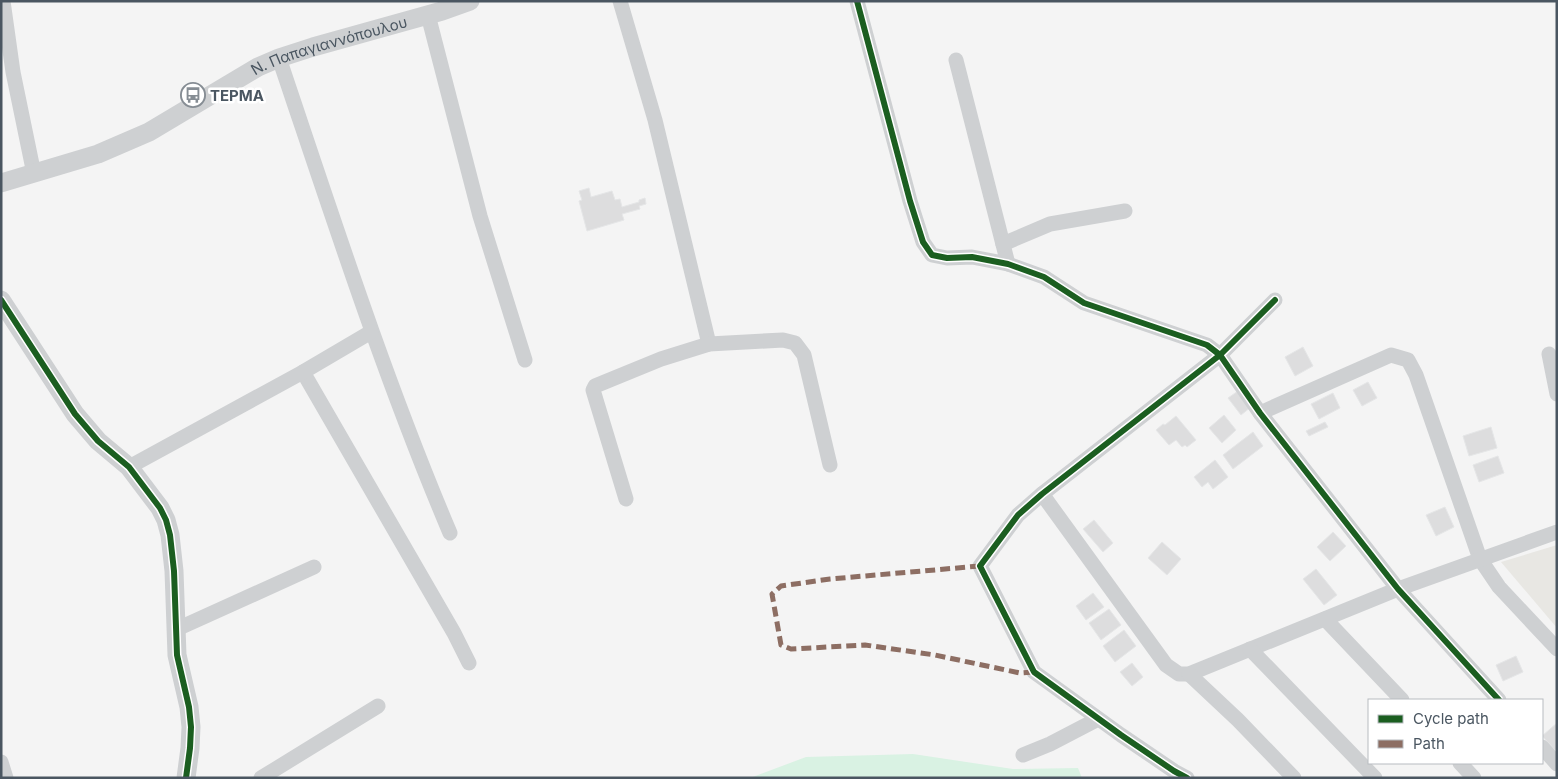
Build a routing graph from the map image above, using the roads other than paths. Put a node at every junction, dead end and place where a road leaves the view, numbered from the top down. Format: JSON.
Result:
{"nodes":[{"id":1,"x":3,"y":1,"type":"edge"},
{"id":2,"x":470,"y":1,"type":"edge"},
{"id":3,"x":620,"y":1,"type":"edge"},
{"id":4,"x":857,"y":1,"type":"edge"},
{"id":5,"x":436,"y":9,"type":"edge"},
{"id":6,"x":279,"y":58,"type":"junction"},
{"id":7,"x":956,"y":60,"type":"dead end"},
{"id":8,"x":34,"y":174,"type":"junction"},
{"id":9,"x":1,"y":183,"type":"edge"},
{"id":10,"x":1125,"y":211,"type":"dead end"},
{"id":11,"x":1003,"y":244,"type":"junction"},
{"id":12,"x":1008,"y":264,"type":"junction"},
{"id":13,"x":1,"y":300,"type":"edge"},
{"id":14,"x":1275,"y":300,"type":"dead end"},
{"id":15,"x":371,"y":332,"type":"junction"},
{"id":16,"x":709,"y":344,"type":"junction"},
{"id":17,"x":1549,"y":354,"type":"dead end"},
{"id":18,"x":1220,"y":355,"type":"junction"},
{"id":19,"x":525,"y":360,"type":"dead end"},
{"id":20,"x":303,"y":372,"type":"junction"},
{"id":21,"x":1557,"y":394,"type":"edge"},
{"id":22,"x":1260,"y":413,"type":"junction"},
{"id":23,"x":830,"y":465,"type":"dead end"},
{"id":24,"x":129,"y":467,"type":"junction"},
{"id":25,"x":1042,"y":494,"type":"junction"},
{"id":26,"x":626,"y":498,"type":"dead end"},
{"id":27,"x":450,"y":532,"type":"dead end"},
{"id":28,"x":1557,"y":532,"type":"edge"},
{"id":29,"x":1480,"y":559,"type":"junction"},
{"id":30,"x":314,"y":567,"type":"dead end"},
{"id":31,"x":1398,"y":589,"type":"junction"},
{"id":32,"x":1325,"y":619,"type":"junction"},
{"id":33,"x":177,"y":629,"type":"junction"},
{"id":34,"x":1250,"y":649,"type":"junction"},
{"id":35,"x":1557,"y":649,"type":"edge"},
{"id":36,"x":469,"y":663,"type":"dead end"},
{"id":37,"x":1189,"y":674,"type":"junction"},
{"id":38,"x":1401,"y":699,"type":"edge"},
{"id":39,"x":1498,"y":699,"type":"edge"},
{"id":40,"x":378,"y":706,"type":"dead end"},
{"id":41,"x":1098,"y":719,"type":"junction"},
{"id":42,"x":1543,"y":749,"type":"edge"},
{"id":43,"x":1023,"y":754,"type":"dead end"},
{"id":44,"x":1,"y":762,"type":"edge"},
{"id":45,"x":1461,"y":764,"type":"edge"},
{"id":46,"x":1557,"y":764,"type":"edge"},
{"id":47,"x":271,"y":775,"type":"edge"},
{"id":48,"x":6,"y":778,"type":"edge"},
{"id":49,"x":186,"y":778,"type":"edge"},
{"id":50,"x":1187,"y":778,"type":"edge"},
{"id":51,"x":1294,"y":778,"type":"edge"},
{"id":52,"x":1375,"y":778,"type":"edge"},
{"id":53,"x":1474,"y":778,"type":"edge"}],
"edges":[{"from":1,"to":8,"type":"street"},
{"from":2,"to":5,"type":"street","name":"Ν. Παπαγιαννόπουλου"},
{"from":3,"to":16,"type":"street"},
{"from":4,"to":12,"type":"street"},
{"from":5,"to":6,"type":"street","name":"Ν. Παπαγιαννόπουλου"},
{"from":5,"to":19,"type":"street"},
{"from":6,"to":8,"type":"street","name":"Ν. Παπαγιαννόπουλου"},
{"from":6,"to":15,"type":"street"},
{"from":7,"to":11,"type":"street"},
{"from":8,"to":9,"type":"street","name":"Ν. Παπαγιαννόπουλου"},
{"from":10,"to":11,"type":"street"},
{"from":11,"to":12,"type":"street"},
{"from":12,"to":18,"type":"street"},
{"from":13,"to":24,"type":"street"},
{"from":14,"to":18,"type":"street"},
{"from":15,"to":20,"type":"street"},
{"from":15,"to":27,"type":"street"},
{"from":16,"to":23,"type":"street"},
{"from":16,"to":26,"type":"street"},
{"from":17,"to":21,"type":"street"},
{"from":18,"to":22,"type":"street"},
{"from":18,"to":25,"type":"street"},
{"from":20,"to":24,"type":"street"},
{"from":20,"to":36,"type":"street"},
{"from":22,"to":29,"type":"street"},
{"from":22,"to":31,"type":"street"},
{"from":24,"to":33,"type":"street"},
{"from":25,"to":37,"type":"street"},
{"from":25,"to":41,"type":"street"},
{"from":28,"to":29,"type":"street"},
{"from":29,"to":31,"type":"street"},
{"from":29,"to":35,"type":"street"},
{"from":30,"to":33,"type":"street"},
{"from":31,"to":32,"type":"street"},
{"from":31,"to":39,"type":"street"},
{"from":32,"to":34,"type":"street"},
{"from":32,"to":38,"type":"street"},
{"from":33,"to":49,"type":"street"},
{"from":34,"to":37,"type":"street"},
{"from":34,"to":52,"type":"street"},
{"from":37,"to":51,"type":"street"},
{"from":40,"to":47,"type":"street"},
{"from":41,"to":43,"type":"street"},
{"from":41,"to":50,"type":"street"},
{"from":42,"to":46,"type":"street"},
{"from":44,"to":48,"type":"street"},
{"from":45,"to":53,"type":"street"}]}
